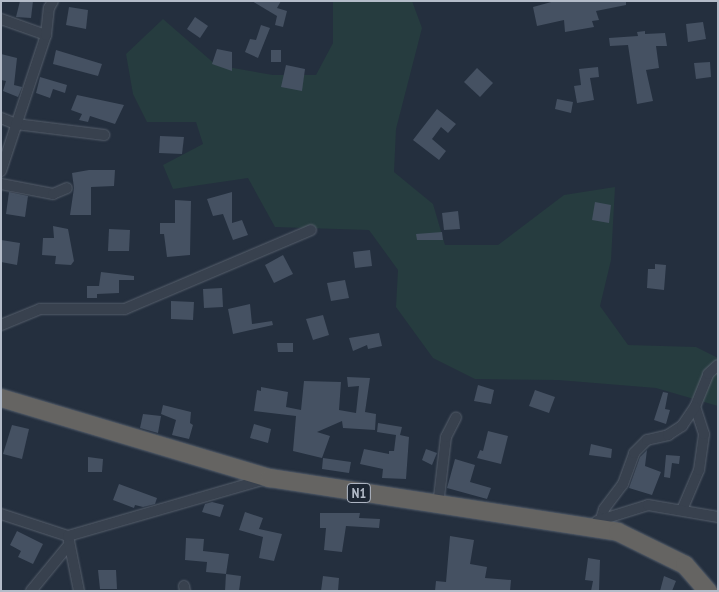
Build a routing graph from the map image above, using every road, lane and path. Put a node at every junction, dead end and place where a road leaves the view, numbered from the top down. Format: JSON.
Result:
{"nodes":[{"id":1,"x":53,"y":1,"type":"edge"},
{"id":2,"x":1,"y":19,"type":"edge"},
{"id":3,"x":46,"y":35,"type":"junction"},
{"id":4,"x":1,"y":118,"type":"edge"},
{"id":5,"x":16,"y":124,"type":"junction"},
{"id":6,"x":104,"y":135,"type":"dead end"},
{"id":7,"x":1,"y":171,"type":"edge"},
{"id":8,"x":1,"y":184,"type":"edge"},
{"id":9,"x":67,"y":188,"type":"dead end"},
{"id":10,"x":311,"y":230,"type":"dead end"},
{"id":11,"x":1,"y":325,"type":"edge"},
{"id":12,"x":718,"y":365,"type":"edge"},
{"id":13,"x":1,"y":398,"type":"edge"},
{"id":14,"x":695,"y":407,"type":"junction"},
{"id":15,"x":456,"y":417,"type":"dead end"},
{"id":16,"x":270,"y":478,"type":"junction"},
{"id":17,"x":438,"y":506,"type":"junction"},
{"id":18,"x":682,"y":510,"type":"junction"},
{"id":19,"x":1,"y":514,"type":"edge"},
{"id":20,"x":718,"y":517,"type":"edge"},
{"id":21,"x":594,"y":522,"type":"junction"},
{"id":22,"x":68,"y":541,"type":"junction"},
{"id":23,"x":31,"y":591,"type":"edge"},
{"id":24,"x":78,"y":591,"type":"edge"},
{"id":25,"x":708,"y":591,"type":"edge"}],
"edges":[{"from":1,"to":3,"type":"street"},
{"from":2,"to":3,"type":"street"},
{"from":3,"to":5,"type":"street"},
{"from":4,"to":5,"type":"street"},
{"from":5,"to":6,"type":"street"},
{"from":5,"to":7,"type":"street"},
{"from":8,"to":9,"type":"street"},
{"from":10,"to":11,"type":"street"},
{"from":12,"to":14,"type":"street"},
{"from":13,"to":16,"type":"highway","number":"N1"},
{"from":14,"to":18,"type":"street"},
{"from":14,"to":21,"type":"street"},
{"from":15,"to":17,"type":"street"},
{"from":16,"to":17,"type":"highway","number":"N1"},
{"from":16,"to":22,"type":"street"},
{"from":17,"to":21,"type":"highway","number":"N1"},
{"from":18,"to":20,"type":"street"},
{"from":18,"to":21,"type":"street"},
{"from":19,"to":22,"type":"street"},
{"from":21,"to":25,"type":"highway","number":"N1"},
{"from":22,"to":23,"type":"street"},
{"from":22,"to":24,"type":"street"}]}
